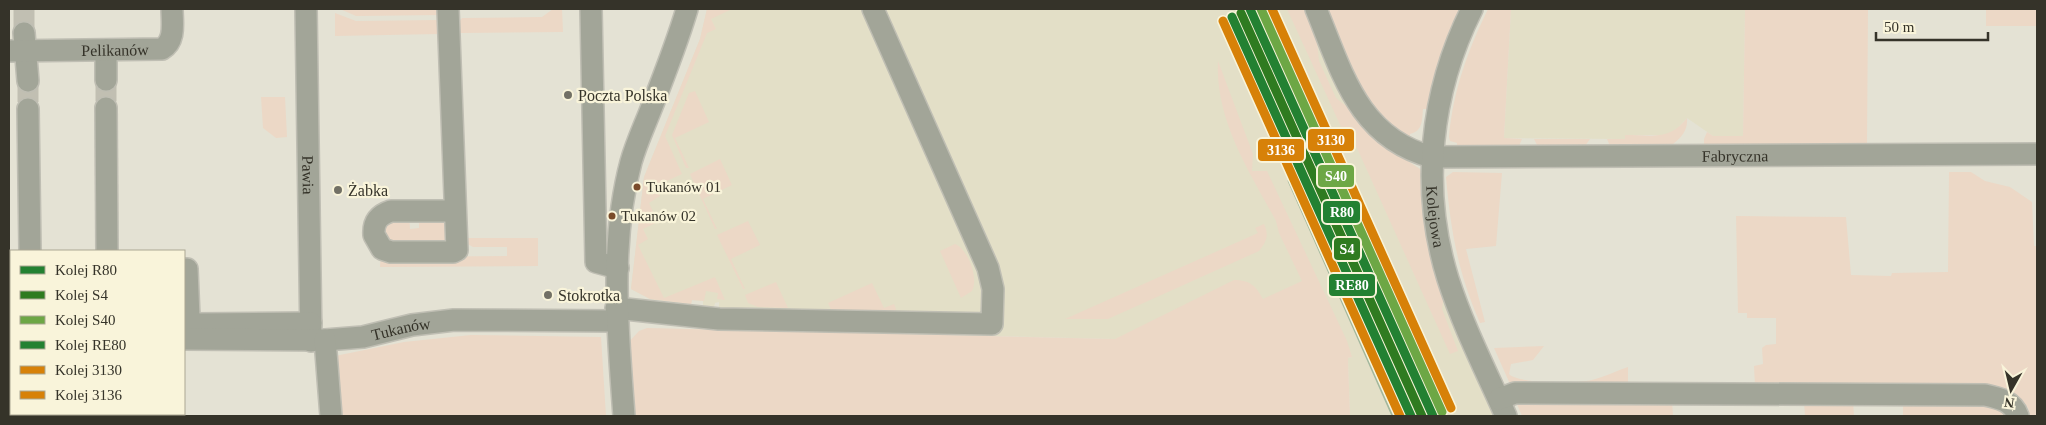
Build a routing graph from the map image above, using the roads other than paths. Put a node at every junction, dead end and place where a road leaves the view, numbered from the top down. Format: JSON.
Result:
{"nodes":[{"id":1,"x":172,"y":9,"type":"edge"},
{"id":2,"x":306,"y":9,"type":"edge"},
{"id":3,"x":448,"y":9,"type":"edge"},
{"id":4,"x":591,"y":9,"type":"edge"},
{"id":5,"x":687,"y":9,"type":"edge"},
{"id":6,"x":873,"y":9,"type":"edge"},
{"id":7,"x":1316,"y":9,"type":"edge"},
{"id":8,"x":1472,"y":9,"type":"edge"},
{"id":9,"x":19,"y":45,"type":"edge"},
{"id":10,"x":106,"y":50,"type":"junction"},
{"id":11,"x":106,"y":80,"type":"tunnel mouth"},
{"id":12,"x":28,"y":81,"type":"tunnel mouth"},
{"id":13,"x":106,"y":108,"type":"tunnel mouth"},
{"id":14,"x":28,"y":109,"type":"tunnel mouth"},
{"id":15,"x":2037,"y":154,"type":"edge"},
{"id":16,"x":1432,"y":157,"type":"junction"},
{"id":17,"x":454,"y":211,"type":"dead end"},
{"id":18,"x":30,"y":250,"type":"edge"},
{"id":19,"x":108,"y":250,"type":"edge"},
{"id":20,"x":618,"y":268,"type":"junction"},
{"id":21,"x":187,"y":269,"type":"dead end"},
{"id":22,"x":616,"y":314,"type":"junction"},
{"id":23,"x":316,"y":334,"type":"junction"},
{"id":24,"x":185,"y":340,"type":"edge"},
{"id":25,"x":1502,"y":408,"type":"edge"},
{"id":26,"x":331,"y":416,"type":"edge"},
{"id":27,"x":624,"y":416,"type":"edge"},
{"id":28,"x":2018,"y":416,"type":"edge"}],
"edges":[{"from":1,"to":10,"type":"street","name":"Pelikanów"},
{"from":2,"to":23,"type":"street","name":"Pawia"},
{"from":3,"to":17,"type":"street"},
{"from":4,"to":20,"type":"street"},
{"from":5,"to":20,"type":"street"},
{"from":6,"to":22,"type":"street","name":"Tukanów"},
{"from":7,"to":16,"type":"street","name":"Fabryczna"},
{"from":8,"to":16,"type":"street","name":"Kolejowa"},
{"from":9,"to":10,"type":"street","name":"Pelikanów"},
{"from":9,"to":12,"type":"street"},
{"from":10,"to":11,"type":"street"},
{"from":13,"to":19,"type":"street"},
{"from":14,"to":18,"type":"street"},
{"from":15,"to":16,"type":"street","name":"Fabryczna"},
{"from":16,"to":25,"type":"street","name":"Kolejowa"},
{"from":20,"to":22,"type":"street"},
{"from":21,"to":23,"type":"street","name":"Tukanów"},
{"from":22,"to":23,"type":"street","name":"Tukanów"},
{"from":22,"to":27,"type":"street"},
{"from":23,"to":24,"type":"street","name":"Tukanów"},
{"from":23,"to":26,"type":"street","name":"Pawia"},
{"from":25,"to":28,"type":"street"}]}
